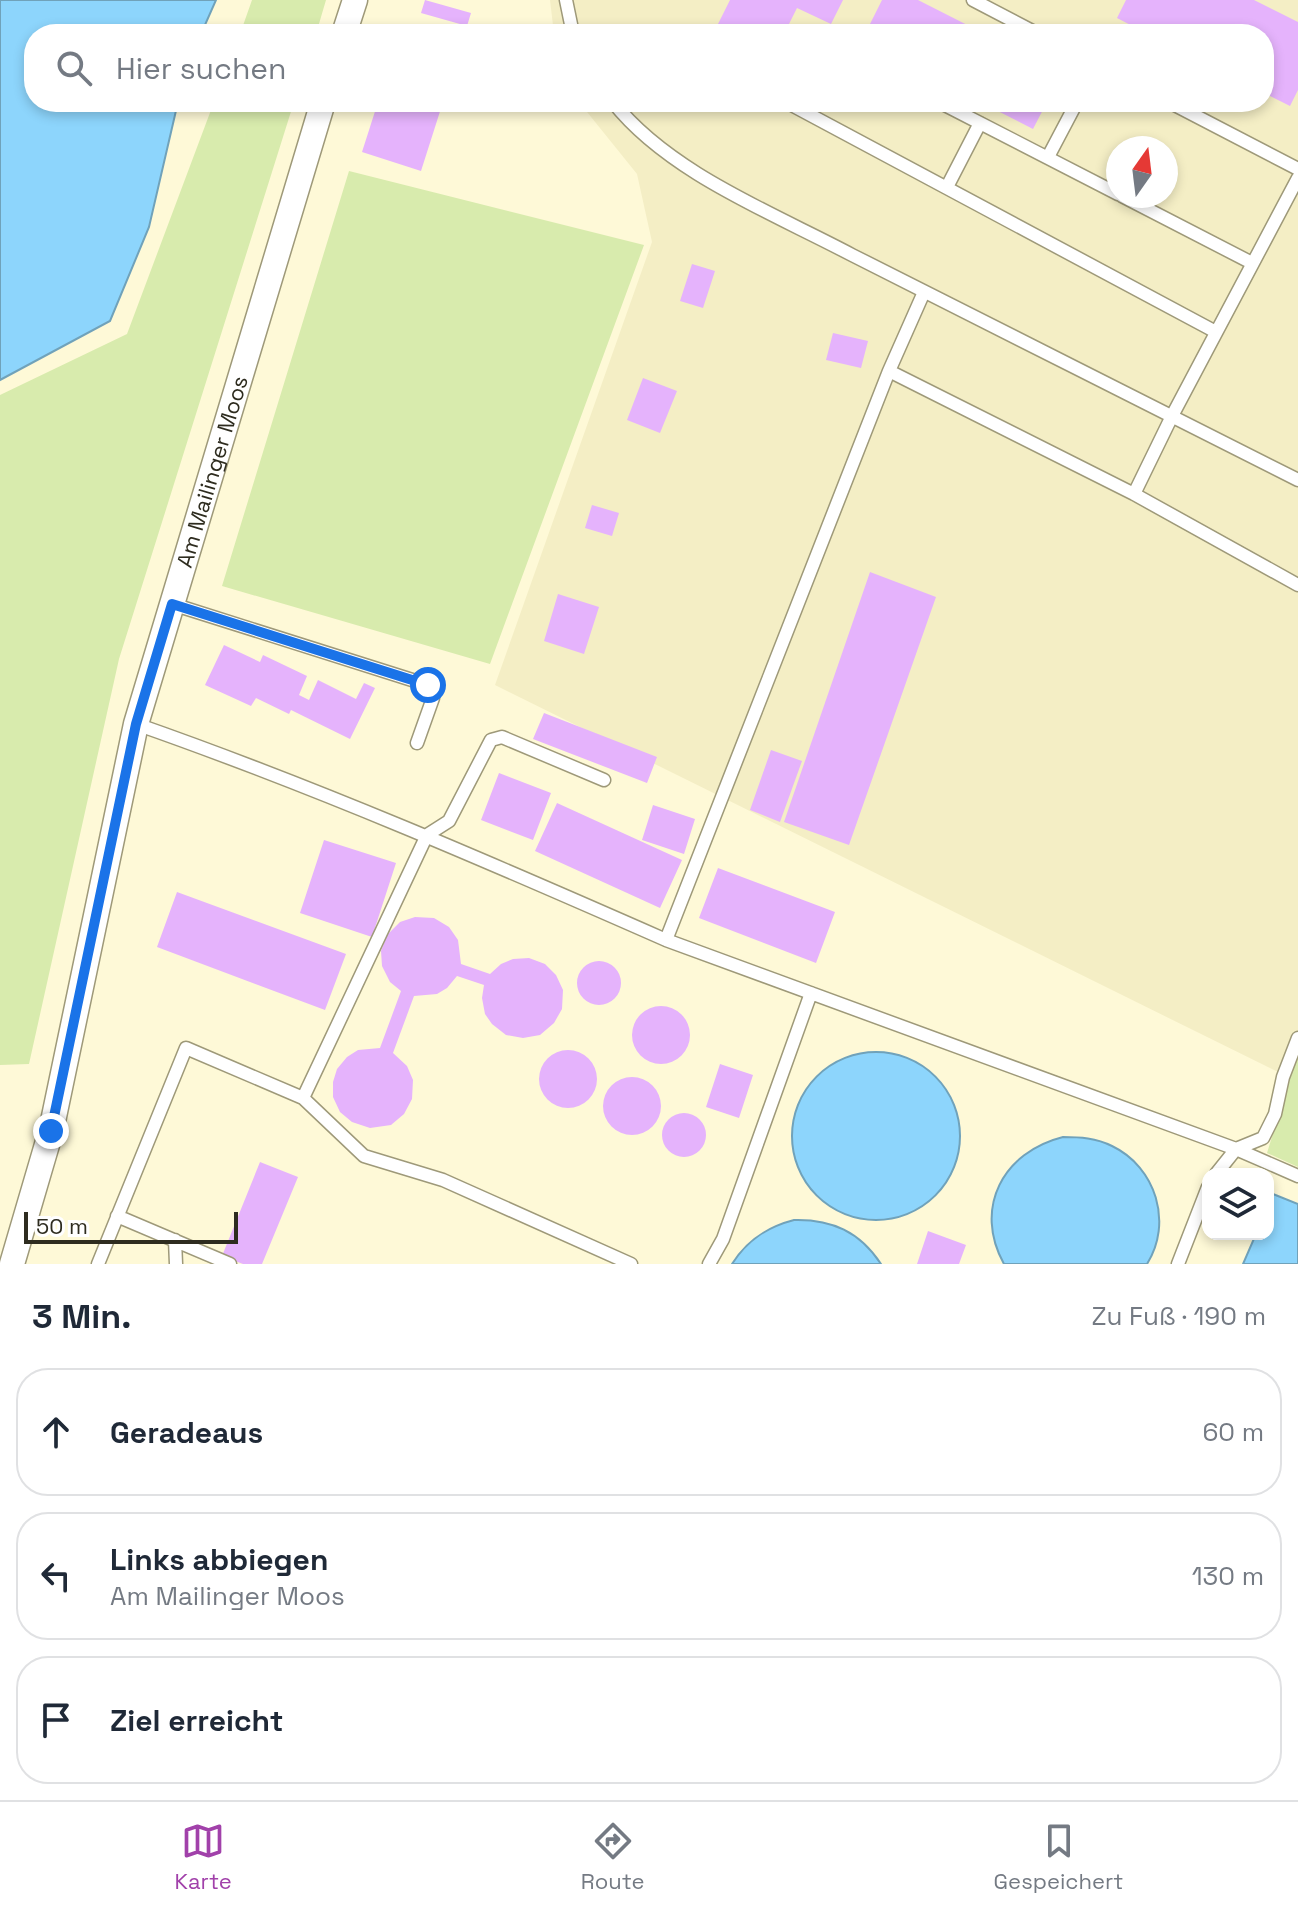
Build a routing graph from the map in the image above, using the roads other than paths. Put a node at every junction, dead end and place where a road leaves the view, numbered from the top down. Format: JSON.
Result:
{"nodes":[{"id":1,"x":355,"y":0,"type":"edge"},
{"id":2,"x":566,"y":0,"type":"edge"},
{"id":3,"x":973,"y":0,"type":"edge"},
{"id":4,"x":347,"y":24,"type":"edge"},
{"id":5,"x":571,"y":24,"type":"edge"},
{"id":6,"x":1019,"y":24,"type":"edge"},
{"id":7,"x":320,"y":112,"type":"edge"},
{"id":8,"x":621,"y":112,"type":"edge"},
{"id":9,"x":805,"y":112,"type":"edge"},
{"id":10,"x":959,"y":112,"type":"edge"},
{"id":11,"x":1072,"y":112,"type":"edge"},
{"id":12,"x":1188,"y":112,"type":"edge"},
{"id":13,"x":980,"y":123,"type":"junction"},
{"id":14,"x":1048,"y":157,"type":"junction"},
{"id":15,"x":1298,"y":169,"type":"edge"},
{"id":16,"x":1298,"y":178,"type":"edge"},
{"id":17,"x":947,"y":187,"type":"junction"},
{"id":18,"x":1106,"y":188,"type":"edge"},
{"id":19,"x":1145,"y":208,"type":"edge"},
{"id":20,"x":1252,"y":263,"type":"junction"},
{"id":21,"x":924,"y":292,"type":"junction"},
{"id":22,"x":1216,"y":332,"type":"junction"},
{"id":23,"x":889,"y":371,"type":"junction"},
{"id":24,"x":1172,"y":416,"type":"junction"},
{"id":25,"x":1298,"y":480,"type":"edge"},
{"id":26,"x":1134,"y":494,"type":"junction"},
{"id":27,"x":1298,"y":585,"type":"edge"},
{"id":28,"x":172,"y":604,"type":"junction"},
{"id":29,"x":136,"y":724,"type":"junction"},
{"id":30,"x":417,"y":743,"type":"dead end"},
{"id":31,"x":604,"y":780,"type":"dead end"},
{"id":32,"x":427,"y":835,"type":"junction"},
{"id":33,"x":666,"y":940,"type":"junction"},
{"id":34,"x":811,"y":993,"type":"junction"},
{"id":35,"x":1298,"y":1038,"type":"edge"},
{"id":36,"x":303,"y":1098,"type":"junction"},
{"id":37,"x":1236,"y":1149,"type":"junction"},
{"id":38,"x":1221,"y":1168,"type":"edge"},
{"id":39,"x":1298,"y":1176,"type":"edge"},
{"id":40,"x":1202,"y":1202,"type":"edge"},
{"id":41,"x":117,"y":1216,"type":"junction"},
{"id":42,"x":175,"y":1240,"type":"junction"},
{"id":43,"x":12,"y":1264,"type":"edge"},
{"id":44,"x":98,"y":1264,"type":"edge"},
{"id":45,"x":176,"y":1264,"type":"edge"},
{"id":46,"x":230,"y":1264,"type":"edge"},
{"id":47,"x":631,"y":1264,"type":"edge"},
{"id":48,"x":709,"y":1264,"type":"edge"},
{"id":49,"x":1178,"y":1264,"type":"edge"}],
"edges":[{"from":1,"to":4,"type":"street"},
{"from":2,"to":5,"type":"lane"},
{"from":3,"to":6,"type":"lane"},
{"from":7,"to":28,"type":"street","name":"Am Mailinger Moos"},
{"from":8,"to":21,"type":"lane"},
{"from":9,"to":17,"type":"lane"},
{"from":10,"to":13,"type":"lane"},
{"from":11,"to":14,"type":"lane"},
{"from":12,"to":15,"type":"lane"},
{"from":13,"to":14,"type":"lane"},
{"from":13,"to":17,"type":"lane"},
{"from":14,"to":18,"type":"lane"},
{"from":16,"to":20,"type":"lane"},
{"from":17,"to":22,"type":"lane"},
{"from":19,"to":20,"type":"lane"},
{"from":20,"to":22,"type":"lane"},
{"from":21,"to":23,"type":"lane"},
{"from":21,"to":24,"type":"lane"},
{"from":22,"to":24,"type":"lane"},
{"from":23,"to":26,"type":"lane"},
{"from":23,"to":33,"type":"lane"},
{"from":24,"to":25,"type":"lane"},
{"from":24,"to":26,"type":"lane"},
{"from":26,"to":27,"type":"lane"},
{"from":28,"to":29,"type":"street","name":"Am Mailinger Moos"},
{"from":28,"to":30,"type":"lane"},
{"from":29,"to":32,"type":"lane"},
{"from":29,"to":43,"type":"street","name":"Am Mailinger Moos"},
{"from":31,"to":32,"type":"lane"},
{"from":32,"to":33,"type":"lane"},
{"from":32,"to":36,"type":"lane"},
{"from":33,"to":34,"type":"lane"},
{"from":34,"to":37,"type":"lane"},
{"from":34,"to":48,"type":"lane"},
{"from":35,"to":37,"type":"lane"},
{"from":36,"to":41,"type":"lane"},
{"from":36,"to":47,"type":"lane"},
{"from":37,"to":38,"type":"lane"},
{"from":37,"to":39,"type":"lane"},
{"from":40,"to":49,"type":"lane"},
{"from":41,"to":42,"type":"lane"},
{"from":41,"to":44,"type":"lane"},
{"from":42,"to":45,"type":"lane"},
{"from":42,"to":46,"type":"lane"}]}
